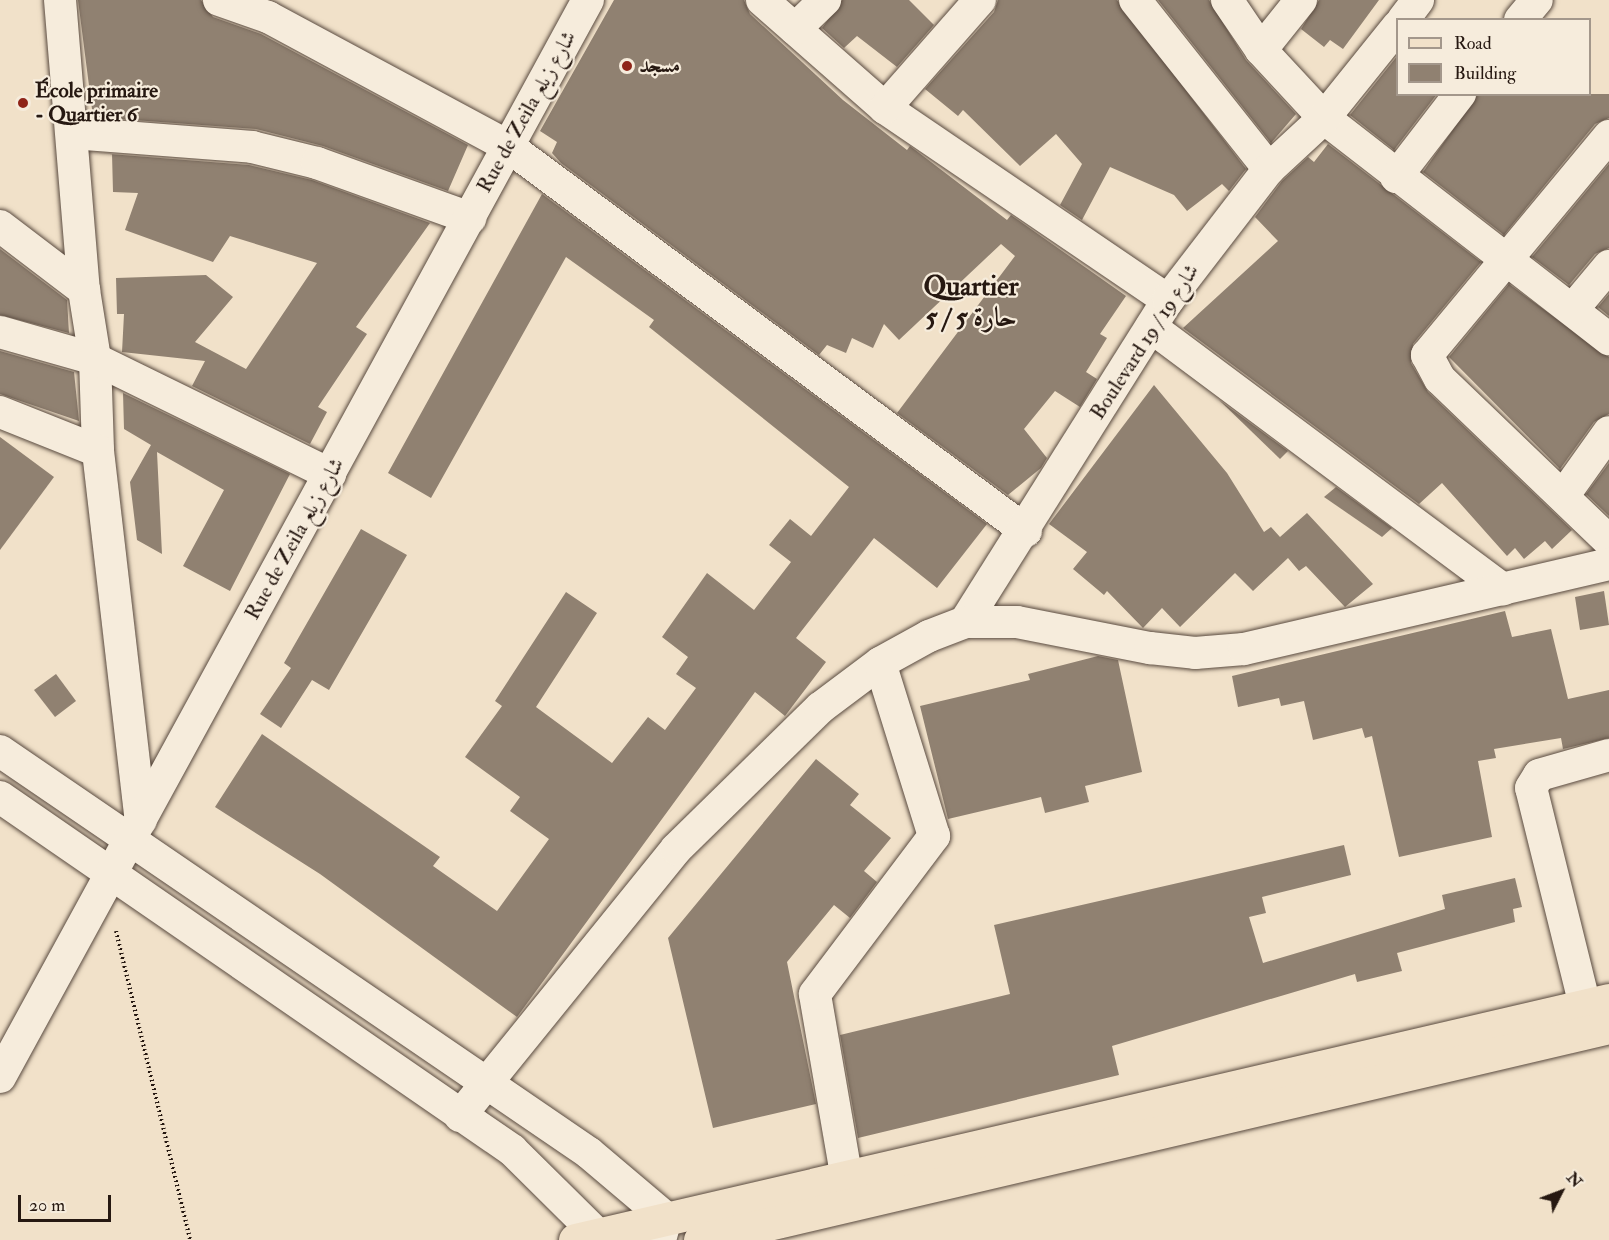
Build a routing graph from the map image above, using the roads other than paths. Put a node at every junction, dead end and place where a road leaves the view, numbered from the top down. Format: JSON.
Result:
{"nodes":[{"id":1,"x":60,"y":0,"type":"edge"},
{"id":2,"x":219,"y":0,"type":"edge"},
{"id":3,"x":588,"y":0,"type":"edge"},
{"id":4,"x":762,"y":0,"type":"edge"},
{"id":5,"x":825,"y":0,"type":"edge"},
{"id":6,"x":980,"y":0,"type":"edge"},
{"id":7,"x":1135,"y":0,"type":"edge"},
{"id":8,"x":1227,"y":0,"type":"edge"},
{"id":9,"x":1301,"y":0,"type":"edge"},
{"id":10,"x":1418,"y":0,"type":"edge"},
{"id":11,"x":1538,"y":0,"type":"edge"},
{"id":12,"x":1404,"y":18,"type":"edge"},
{"id":13,"x":1522,"y":18,"type":"edge"},
{"id":14,"x":1396,"y":28,"type":"edge"},
{"id":15,"x":795,"y":29,"type":"junction"},
{"id":16,"x":1261,"y":50,"type":"junction"},
{"id":17,"x":1458,"y":96,"type":"edge"},
{"id":18,"x":885,"y":108,"type":"junction"},
{"id":19,"x":1324,"y":118,"type":"junction"},
{"id":20,"x":72,"y":133,"type":"junction"},
{"id":21,"x":1609,"y":136,"type":"edge"},
{"id":22,"x":509,"y":147,"type":"junction"},
{"id":23,"x":1269,"y":169,"type":"junction"},
{"id":24,"x":1396,"y":177,"type":"junction"},
{"id":25,"x":470,"y":218,"type":"junction"},
{"id":26,"x":0,"y":226,"type":"edge"},
{"id":27,"x":1506,"y":255,"type":"junction"},
{"id":28,"x":1609,"y":266,"type":"edge"},
{"id":29,"x":84,"y":290,"type":"junction"},
{"id":30,"x":1168,"y":300,"type":"junction"},
{"id":31,"x":1573,"y":309,"type":"junction"},
{"id":32,"x":1151,"y":327,"type":"junction"},
{"id":33,"x":0,"y":332,"type":"edge"},
{"id":34,"x":1609,"y":339,"type":"edge"},
{"id":35,"x":95,"y":359,"type":"junction"},
{"id":36,"x":0,"y":412,"type":"edge"},
{"id":37,"x":1609,"y":432,"type":"edge"},
{"id":38,"x":98,"y":451,"type":"junction"},
{"id":39,"x":330,"y":474,"type":"junction"},
{"id":40,"x":1564,"y":495,"type":"junction"},
{"id":41,"x":1026,"y":531,"type":"junction"},
{"id":42,"x":1609,"y":541,"type":"edge"},
{"id":43,"x":1609,"y":564,"type":"edge"},
{"id":44,"x":1503,"y":589,"type":"junction"},
{"id":45,"x":964,"y":622,"type":"junction"},
{"id":46,"x":880,"y":663,"type":"junction"},
{"id":47,"x":0,"y":751,"type":"edge"},
{"id":48,"x":1609,"y":755,"type":"edge"},
{"id":49,"x":0,"y":797,"type":"edge"},
{"id":50,"x":136,"y":830,"type":"junction"},
{"id":51,"x":112,"y":873,"type":"junction"},
{"id":52,"x":1598,"y":1016,"type":"edge"},
{"id":53,"x":0,"y":1077,"type":"edge"},
{"id":54,"x":489,"y":1083,"type":"junction"},
{"id":55,"x":460,"y":1116,"type":"junction"},
{"id":56,"x":848,"y":1189,"type":"junction"},
{"id":57,"x":724,"y":1202,"type":"junction"},
{"id":58,"x":663,"y":1229,"type":"edge"},
{"id":59,"x":774,"y":1232,"type":"edge"},
{"id":60,"x":598,"y":1238,"type":"edge"},
{"id":61,"x":692,"y":1240,"type":"edge"},
{"id":62,"x":700,"y":1240,"type":"edge"}],
"edges":[{"from":1,"to":20,"type":"street"},
{"from":2,"to":22,"type":"street"},
{"from":3,"to":22,"type":"street","name":"Rue de Zeila شارع زيلع"},
{"from":4,"to":15,"type":"street"},
{"from":5,"to":15,"type":"street"},
{"from":6,"to":18,"type":"street"},
{"from":7,"to":23,"type":"street"},
{"from":8,"to":16,"type":"street"},
{"from":9,"to":16,"type":"street"},
{"from":10,"to":12,"type":"street"},
{"from":11,"to":13,"type":"street"},
{"from":14,"to":19,"type":"street","name":"Boulevard 19 / شارع 19"},
{"from":15,"to":18,"type":"street"},
{"from":16,"to":19,"type":"street"},
{"from":17,"to":24,"type":"street"},
{"from":18,"to":30,"type":"street"},
{"from":19,"to":23,"type":"street","name":"Boulevard 19 / شارع 19"},
{"from":19,"to":24,"type":"street"},
{"from":20,"to":25,"type":"street"},
{"from":20,"to":29,"type":"street"},
{"from":21,"to":27,"type":"street"},
{"from":22,"to":25,"type":"street","name":"Rue de Zeila شارع زيلع"},
{"from":22,"to":41,"type":"street"},
{"from":23,"to":30,"type":"street","name":"Boulevard 19 / شارع 19"},
{"from":24,"to":27,"type":"street"},
{"from":25,"to":39,"type":"street","name":"Rue de Zeila شارع زيلع"},
{"from":26,"to":29,"type":"street"},
{"from":27,"to":31,"type":"street"},
{"from":27,"to":40,"type":"street"},
{"from":28,"to":31,"type":"street"},
{"from":29,"to":35,"type":"street"},
{"from":30,"to":32,"type":"street","name":"Boulevard 19 / شارع 19"},
{"from":31,"to":34,"type":"street"},
{"from":32,"to":41,"type":"street","name":"Boulevard 19 / شارع 19"},
{"from":32,"to":44,"type":"street"},
{"from":33,"to":35,"type":"street"},
{"from":35,"to":38,"type":"street"},
{"from":35,"to":39,"type":"street"},
{"from":36,"to":38,"type":"street"},
{"from":37,"to":40,"type":"street"},
{"from":38,"to":50,"type":"street"},
{"from":39,"to":50,"type":"street","name":"Rue de Zeila شارع زيلع"},
{"from":40,"to":42,"type":"street"},
{"from":41,"to":45,"type":"street","name":"Boulevard 19 / شارع 19"},
{"from":43,"to":44,"type":"street"},
{"from":44,"to":45,"type":"street"},
{"from":45,"to":46,"type":"street"},
{"from":46,"to":54,"type":"street"},
{"from":46,"to":56,"type":"street"},
{"from":47,"to":50,"type":"street"},
{"from":48,"to":52,"type":"street"},
{"from":49,"to":51,"type":"street"},
{"from":50,"to":51,"type":"street","name":"Rue de Zeila شارع زيلع"},
{"from":50,"to":54,"type":"street"},
{"from":51,"to":53,"type":"street","name":"Rue de Zeila شارع زيلع"},
{"from":51,"to":55,"type":"street"},
{"from":52,"to":56,"type":"main road"},
{"from":54,"to":55,"type":"street"},
{"from":54,"to":58,"type":"street"},
{"from":55,"to":60,"type":"street"},
{"from":56,"to":57,"type":"main road"},
{"from":56,"to":59,"type":"main road"},
{"from":57,"to":58,"type":"main road"},
{"from":57,"to":59,"type":"street"},
{"from":57,"to":61,"type":"street"},
{"from":58,"to":60,"type":"main road"},
{"from":59,"to":62,"type":"main road"}]}
